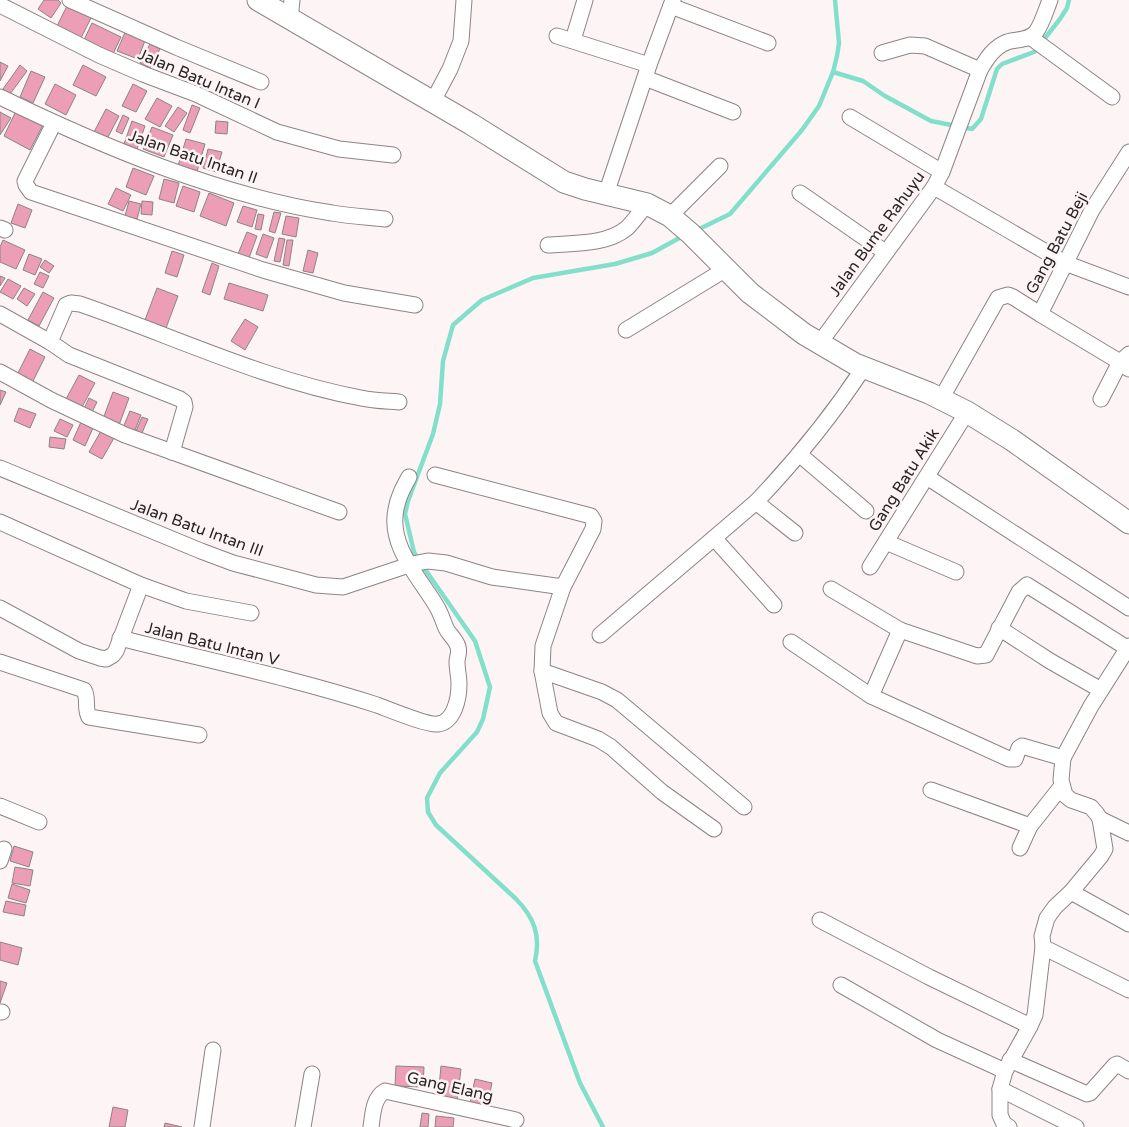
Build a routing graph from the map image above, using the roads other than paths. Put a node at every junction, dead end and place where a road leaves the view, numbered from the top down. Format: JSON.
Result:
{"nodes":[{"id":1,"x":70,"y":0,"type":"edge"},
{"id":2,"x":258,"y":0,"type":"edge"},
{"id":3,"x":464,"y":0,"type":"edge"},
{"id":4,"x":584,"y":0,"type":"edge"},
{"id":5,"x":1050,"y":0,"type":"edge"},
{"id":6,"x":672,"y":3,"type":"edge"},
{"id":7,"x":0,"y":5,"type":"edge"},
{"id":8,"x":291,"y":9,"type":"edge"},
{"id":9,"x":557,"y":36,"type":"dead end"},
{"id":10,"x":1030,"y":37,"type":"junction"},
{"id":11,"x":573,"y":40,"type":"junction"},
{"id":12,"x":768,"y":43,"type":"dead end"},
{"id":13,"x":882,"y":53,"type":"dead end"},
{"id":14,"x":980,"y":70,"type":"junction"},
{"id":15,"x":647,"y":72,"type":"junction"},
{"id":16,"x":261,"y":82,"type":"dead end"},
{"id":17,"x":0,"y":97,"type":"edge"},
{"id":18,"x":1112,"y":97,"type":"dead end"},
{"id":19,"x":432,"y":103,"type":"junction"},
{"id":20,"x":733,"y":112,"type":"dead end"},
{"id":21,"x":850,"y":117,"type":"dead end"},
{"id":22,"x":54,"y":123,"type":"junction"},
{"id":23,"x":1129,"y":152,"type":"edge"},
{"id":24,"x":393,"y":155,"type":"dead end"},
{"id":25,"x":720,"y":166,"type":"dead end"},
{"id":26,"x":942,"y":172,"type":"junction"},
{"id":27,"x":934,"y":187,"type":"junction"},
{"id":28,"x":800,"y":193,"type":"dead end"},
{"id":29,"x":606,"y":194,"type":"junction"},
{"id":30,"x":647,"y":204,"type":"junction"},
{"id":31,"x":670,"y":216,"type":"junction"},
{"id":32,"x":384,"y":219,"type":"dead end"},
{"id":33,"x":548,"y":245,"type":"dead end"},
{"id":34,"x":885,"y":252,"type":"junction"},
{"id":35,"x":1065,"y":263,"type":"junction"},
{"id":36,"x":726,"y":269,"type":"junction"},
{"id":37,"x":1129,"y":287,"type":"edge"},
{"id":38,"x":415,"y":305,"type":"dead end"},
{"id":39,"x":0,"y":314,"type":"edge"},
{"id":40,"x":1040,"y":314,"type":"junction"},
{"id":41,"x":626,"y":330,"type":"dead end"},
{"id":42,"x":50,"y":342,"type":"junction"},
{"id":43,"x":819,"y":344,"type":"junction"},
{"id":44,"x":1126,"y":362,"type":"edge"},
{"id":45,"x":864,"y":367,"type":"junction"},
{"id":46,"x":0,"y":372,"type":"edge"},
{"id":47,"x":1101,"y":398,"type":"dead end"},
{"id":48,"x":941,"y":399,"type":"junction"},
{"id":49,"x":399,"y":402,"type":"dead end"},
{"id":50,"x":967,"y":412,"type":"junction"},
{"id":51,"x":172,"y":452,"type":"junction"},
{"id":52,"x":799,"y":454,"type":"junction"},
{"id":53,"x":0,"y":468,"type":"edge"},
{"id":54,"x":435,"y":475,"type":"dead end"},
{"id":55,"x":408,"y":477,"type":"dead end"},
{"id":56,"x":927,"y":477,"type":"junction"},
{"id":57,"x":756,"y":502,"type":"junction"},
{"id":58,"x":866,"y":511,"type":"dead end"},
{"id":59,"x":339,"y":512,"type":"dead end"},
{"id":60,"x":0,"y":522,"type":"edge"},
{"id":61,"x":1129,"y":523,"type":"edge"},
{"id":62,"x":795,"y":533,"type":"dead end"},
{"id":63,"x":714,"y":538,"type":"junction"},
{"id":64,"x":886,"y":542,"type":"junction"},
{"id":65,"x":410,"y":564,"type":"junction"},
{"id":66,"x":870,"y":567,"type":"dead end"},
{"id":67,"x":956,"y":572,"type":"dead end"},
{"id":68,"x":141,"y":585,"type":"junction"},
{"id":69,"x":563,"y":586,"type":"junction"},
{"id":70,"x":831,"y":589,"type":"dead end"},
{"id":71,"x":774,"y":605,"type":"dead end"},
{"id":72,"x":0,"y":608,"type":"edge"},
{"id":73,"x":1129,"y":608,"type":"edge"},
{"id":74,"x":250,"y":612,"type":"dead end"},
{"id":75,"x":999,"y":628,"type":"junction"},
{"id":76,"x":900,"y":630,"type":"junction"},
{"id":77,"x":600,"y":635,"type":"dead end"},
{"id":78,"x":120,"y":638,"type":"junction"},
{"id":79,"x":791,"y":642,"type":"dead end"},
{"id":80,"x":1128,"y":647,"type":"edge"},
{"id":81,"x":0,"y":662,"type":"edge"},
{"id":82,"x":542,"y":671,"type":"junction"},
{"id":83,"x":1101,"y":690,"type":"junction"},
{"id":84,"x":871,"y":696,"type":"junction"},
{"id":85,"x":199,"y":735,"type":"dead end"},
{"id":86,"x":1064,"y":758,"type":"junction"},
{"id":87,"x":1061,"y":787,"type":"junction"},
{"id":88,"x":930,"y":790,"type":"dead end"},
{"id":89,"x":0,"y":806,"type":"edge"},
{"id":90,"x":744,"y":808,"type":"dead end"},
{"id":91,"x":1100,"y":819,"type":"junction"},
{"id":92,"x":39,"y":822,"type":"dead end"},
{"id":93,"x":1030,"y":826,"type":"junction"},
{"id":94,"x":714,"y":828,"type":"dead end"},
{"id":95,"x":1129,"y":833,"type":"edge"},
{"id":96,"x":1020,"y":848,"type":"dead end"},
{"id":97,"x":1071,"y":892,"type":"junction"},
{"id":98,"x":820,"y":920,"type":"dead end"},
{"id":99,"x":1129,"y":924,"type":"edge"},
{"id":100,"x":1043,"y":947,"type":"junction"},
{"id":101,"x":841,"y":985,"type":"dead end"},
{"id":102,"x":1129,"y":990,"type":"edge"},
{"id":103,"x":1030,"y":1026,"type":"junction"},
{"id":104,"x":213,"y":1050,"type":"dead end"},
{"id":105,"x":1007,"y":1066,"type":"junction"},
{"id":106,"x":1129,"y":1070,"type":"edge"},
{"id":107,"x":312,"y":1074,"type":"dead end"},
{"id":108,"x":1000,"y":1089,"type":"junction"},
{"id":109,"x":516,"y":1120,"type":"dead end"},
{"id":110,"x":202,"y":1127,"type":"edge"},
{"id":111,"x":303,"y":1127,"type":"edge"},
{"id":112,"x":371,"y":1127,"type":"edge"},
{"id":113,"x":1009,"y":1127,"type":"edge"},
{"id":114,"x":1076,"y":1127,"type":"edge"}],
"edges":[{"from":1,"to":16,"type":"street"},
{"from":2,"to":8,"type":"street"},
{"from":3,"to":19,"type":"street"},
{"from":4,"to":11,"type":"street"},
{"from":5,"to":10,"type":"street"},
{"from":6,"to":12,"type":"street"},
{"from":6,"to":15,"type":"street"},
{"from":7,"to":24,"type":"street","name":"Jalan Batu Intan I"},
{"from":8,"to":19,"type":"street"},
{"from":9,"to":11,"type":"street"},
{"from":10,"to":14,"type":"street","name":"Jalan Bume Rahuyu"},
{"from":10,"to":18,"type":"street"},
{"from":11,"to":15,"type":"street"},
{"from":13,"to":14,"type":"street"},
{"from":14,"to":26,"type":"street","name":"Jalan Bume Rahuyu"},
{"from":15,"to":20,"type":"street"},
{"from":15,"to":29,"type":"street"},
{"from":17,"to":22,"type":"street","name":"Jalan Batu Intan II"},
{"from":19,"to":29,"type":"street"},
{"from":21,"to":26,"type":"street"},
{"from":22,"to":32,"type":"street","name":"Jalan Batu Intan II"},
{"from":22,"to":38,"type":"street"},
{"from":23,"to":35,"type":"street","name":"Gang Batu Beji"},
{"from":25,"to":31,"type":"street"},
{"from":26,"to":27,"type":"street","name":"Jalan Bume Rahuyu"},
{"from":27,"to":34,"type":"street","name":"Jalan Bume Rahuyu"},
{"from":27,"to":35,"type":"street"},
{"from":28,"to":34,"type":"street"},
{"from":29,"to":30,"type":"street"},
{"from":30,"to":31,"type":"street"},
{"from":30,"to":33,"type":"street"},
{"from":31,"to":36,"type":"street"},
{"from":34,"to":43,"type":"street","name":"Jalan Bume Rahuyu"},
{"from":35,"to":37,"type":"street"},
{"from":35,"to":40,"type":"street","name":"Gang Batu Beji"},
{"from":36,"to":41,"type":"street"},
{"from":36,"to":43,"type":"street"},
{"from":39,"to":42,"type":"street"},
{"from":40,"to":44,"type":"street"},
{"from":40,"to":48,"type":"street","name":"Gang Batu Beji"},
{"from":42,"to":49,"type":"street"},
{"from":42,"to":51,"type":"street"},
{"from":43,"to":45,"type":"street"},
{"from":44,"to":47,"type":"street"},
{"from":45,"to":48,"type":"street"},
{"from":45,"to":52,"type":"street"},
{"from":46,"to":51,"type":"street"},
{"from":48,"to":50,"type":"street"},
{"from":50,"to":56,"type":"street","name":"Gang Batu Akik"},
{"from":50,"to":61,"type":"street"},
{"from":51,"to":59,"type":"street"},
{"from":52,"to":57,"type":"street"},
{"from":52,"to":58,"type":"street"},
{"from":53,"to":65,"type":"street","name":"Jalan Batu Intan III"},
{"from":54,"to":69,"type":"street"},
{"from":55,"to":65,"type":"street"},
{"from":56,"to":64,"type":"street","name":"Gang Batu Akik"},
{"from":56,"to":73,"type":"street"},
{"from":57,"to":62,"type":"street"},
{"from":57,"to":63,"type":"street"},
{"from":60,"to":68,"type":"street"},
{"from":63,"to":71,"type":"street"},
{"from":63,"to":77,"type":"street"},
{"from":64,"to":66,"type":"street","name":"Gang Batu Akik"},
{"from":64,"to":67,"type":"street"},
{"from":65,"to":69,"type":"street","name":"Jalan Batu Intan III"},
{"from":65,"to":78,"type":"street","name":"Jalan Batu Intan V"},
{"from":68,"to":74,"type":"street"},
{"from":68,"to":78,"type":"street"},
{"from":69,"to":82,"type":"street"},
{"from":70,"to":76,"type":"street"},
{"from":72,"to":78,"type":"street","name":"Jalan Batu Intan V"},
{"from":75,"to":76,"type":"street"},
{"from":75,"to":80,"type":"street"},
{"from":75,"to":83,"type":"street"},
{"from":76,"to":84,"type":"street"},
{"from":79,"to":84,"type":"street"},
{"from":80,"to":83,"type":"street"},
{"from":81,"to":85,"type":"street"},
{"from":82,"to":90,"type":"street"},
{"from":82,"to":94,"type":"street"},
{"from":83,"to":86,"type":"street"},
{"from":84,"to":86,"type":"street"},
{"from":86,"to":87,"type":"street"},
{"from":87,"to":91,"type":"street"},
{"from":87,"to":93,"type":"street"},
{"from":88,"to":93,"type":"street"},
{"from":89,"to":92,"type":"street"},
{"from":91,"to":95,"type":"street"},
{"from":91,"to":97,"type":"street"},
{"from":93,"to":96,"type":"street"},
{"from":97,"to":99,"type":"street"},
{"from":97,"to":100,"type":"street"},
{"from":98,"to":103,"type":"street"},
{"from":100,"to":102,"type":"street"},
{"from":100,"to":103,"type":"street"},
{"from":101,"to":105,"type":"street"},
{"from":103,"to":105,"type":"street"},
{"from":104,"to":110,"type":"street"},
{"from":105,"to":106,"type":"street"},
{"from":105,"to":108,"type":"street"},
{"from":107,"to":111,"type":"street"},
{"from":108,"to":113,"type":"street"},
{"from":108,"to":114,"type":"street"},
{"from":109,"to":112,"type":"street","name":"Gang Elang"}]}
